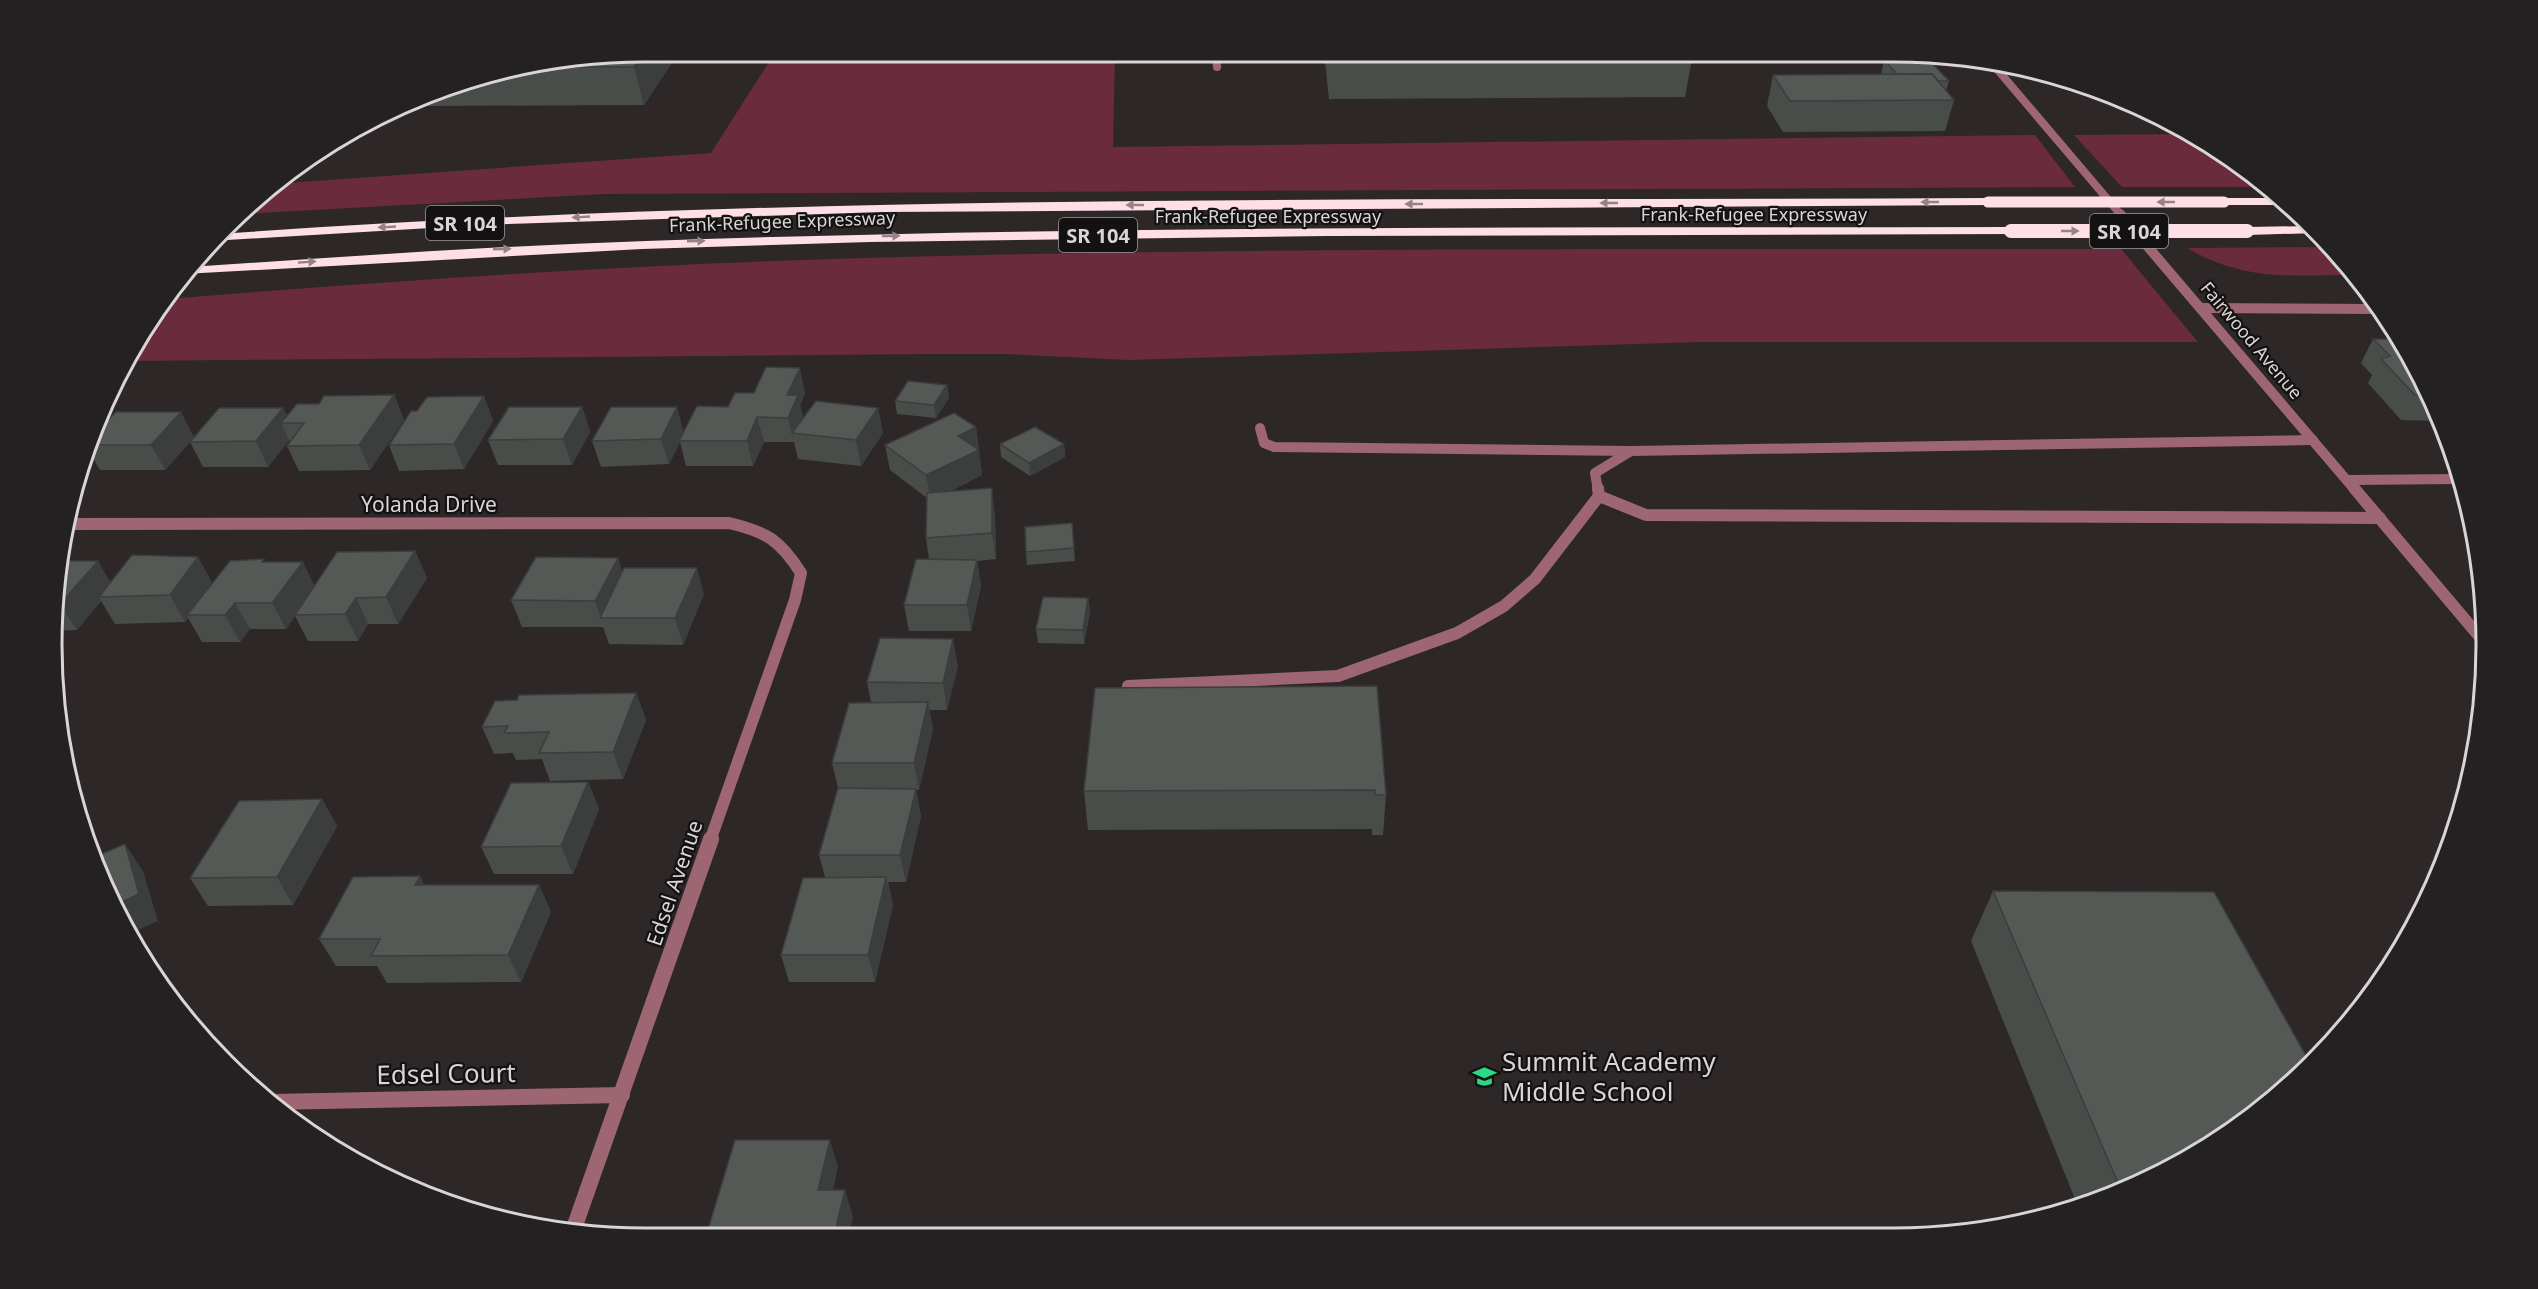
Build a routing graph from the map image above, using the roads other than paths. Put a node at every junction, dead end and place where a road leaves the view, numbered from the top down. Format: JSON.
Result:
{"nodes":[{"id":1,"x":1217,"y":62,"type":"edge"},
{"id":2,"x":1217,"y":67,"type":"dead end"},
{"id":3,"x":1999,"y":72,"type":"edge"},
{"id":4,"x":2273,"y":202,"type":"edge"},
{"id":5,"x":2304,"y":230,"type":"edge"},
{"id":6,"x":228,"y":236,"type":"edge"},
{"id":7,"x":267,"y":264,"type":"junction"},
{"id":8,"x":198,"y":270,"type":"edge"},
{"id":9,"x":195,"y":273,"type":"edge"},
{"id":10,"x":2201,"y":308,"type":"junction"},
{"id":11,"x":2369,"y":309,"type":"edge"},
{"id":12,"x":1260,"y":428,"type":"dead end"},
{"id":13,"x":2313,"y":440,"type":"junction"},
{"id":14,"x":1631,"y":451,"type":"junction"},
{"id":15,"x":2453,"y":479,"type":"edge"},
{"id":16,"x":2348,"y":480,"type":"junction"},
{"id":17,"x":1599,"y":496,"type":"junction"},
{"id":18,"x":2380,"y":518,"type":"junction"},
{"id":19,"x":75,"y":524,"type":"edge"},
{"id":20,"x":787,"y":550,"type":"joint"},
{"id":21,"x":2476,"y":632,"type":"edge"},
{"id":22,"x":1128,"y":686,"type":"edge"},
{"id":23,"x":622,"y":1095,"type":"junction"},
{"id":24,"x":283,"y":1102,"type":"edge"},
{"id":25,"x":576,"y":1224,"type":"edge"}],
"edges":[{"from":1,"to":2,"type":"street"},
{"from":3,"to":10,"type":"street","name":"Fairwood Avenue"},
{"from":4,"to":6,"type":"highway","name":"Frank-Refugee Expressway","number":"SR 104","one_way":true,"bridge":true},
{"from":7,"to":5,"type":"highway","name":"Frank-Refugee Expressway","number":"SR 104","one_way":true,"bridge":true},
{"from":7,"to":8,"type":"highway","name":"Frank-Refugee Expressway","number":"SR 104"},
{"from":7,"to":9,"type":"highway"},
{"from":10,"to":11,"type":"street"},
{"from":10,"to":13,"type":"street","name":"Fairwood Avenue"},
{"from":12,"to":14,"type":"street"},
{"from":13,"to":14,"type":"street"},
{"from":13,"to":16,"type":"street","name":"Fairwood Avenue"},
{"from":14,"to":17,"type":"street"},
{"from":15,"to":16,"type":"street"},
{"from":16,"to":18,"type":"street","name":"Fairwood Avenue"},
{"from":17,"to":18,"type":"street"},
{"from":17,"to":22,"type":"street"},
{"from":18,"to":21,"type":"street","name":"Fairwood Avenue"},
{"from":19,"to":20,"type":"street","name":"Yolanda Drive"},
{"from":20,"to":23,"type":"street","name":"Edsel Avenue"},
{"from":23,"to":24,"type":"street","name":"Edsel Court"},
{"from":23,"to":25,"type":"street","name":"Edsel Avenue"}]}
